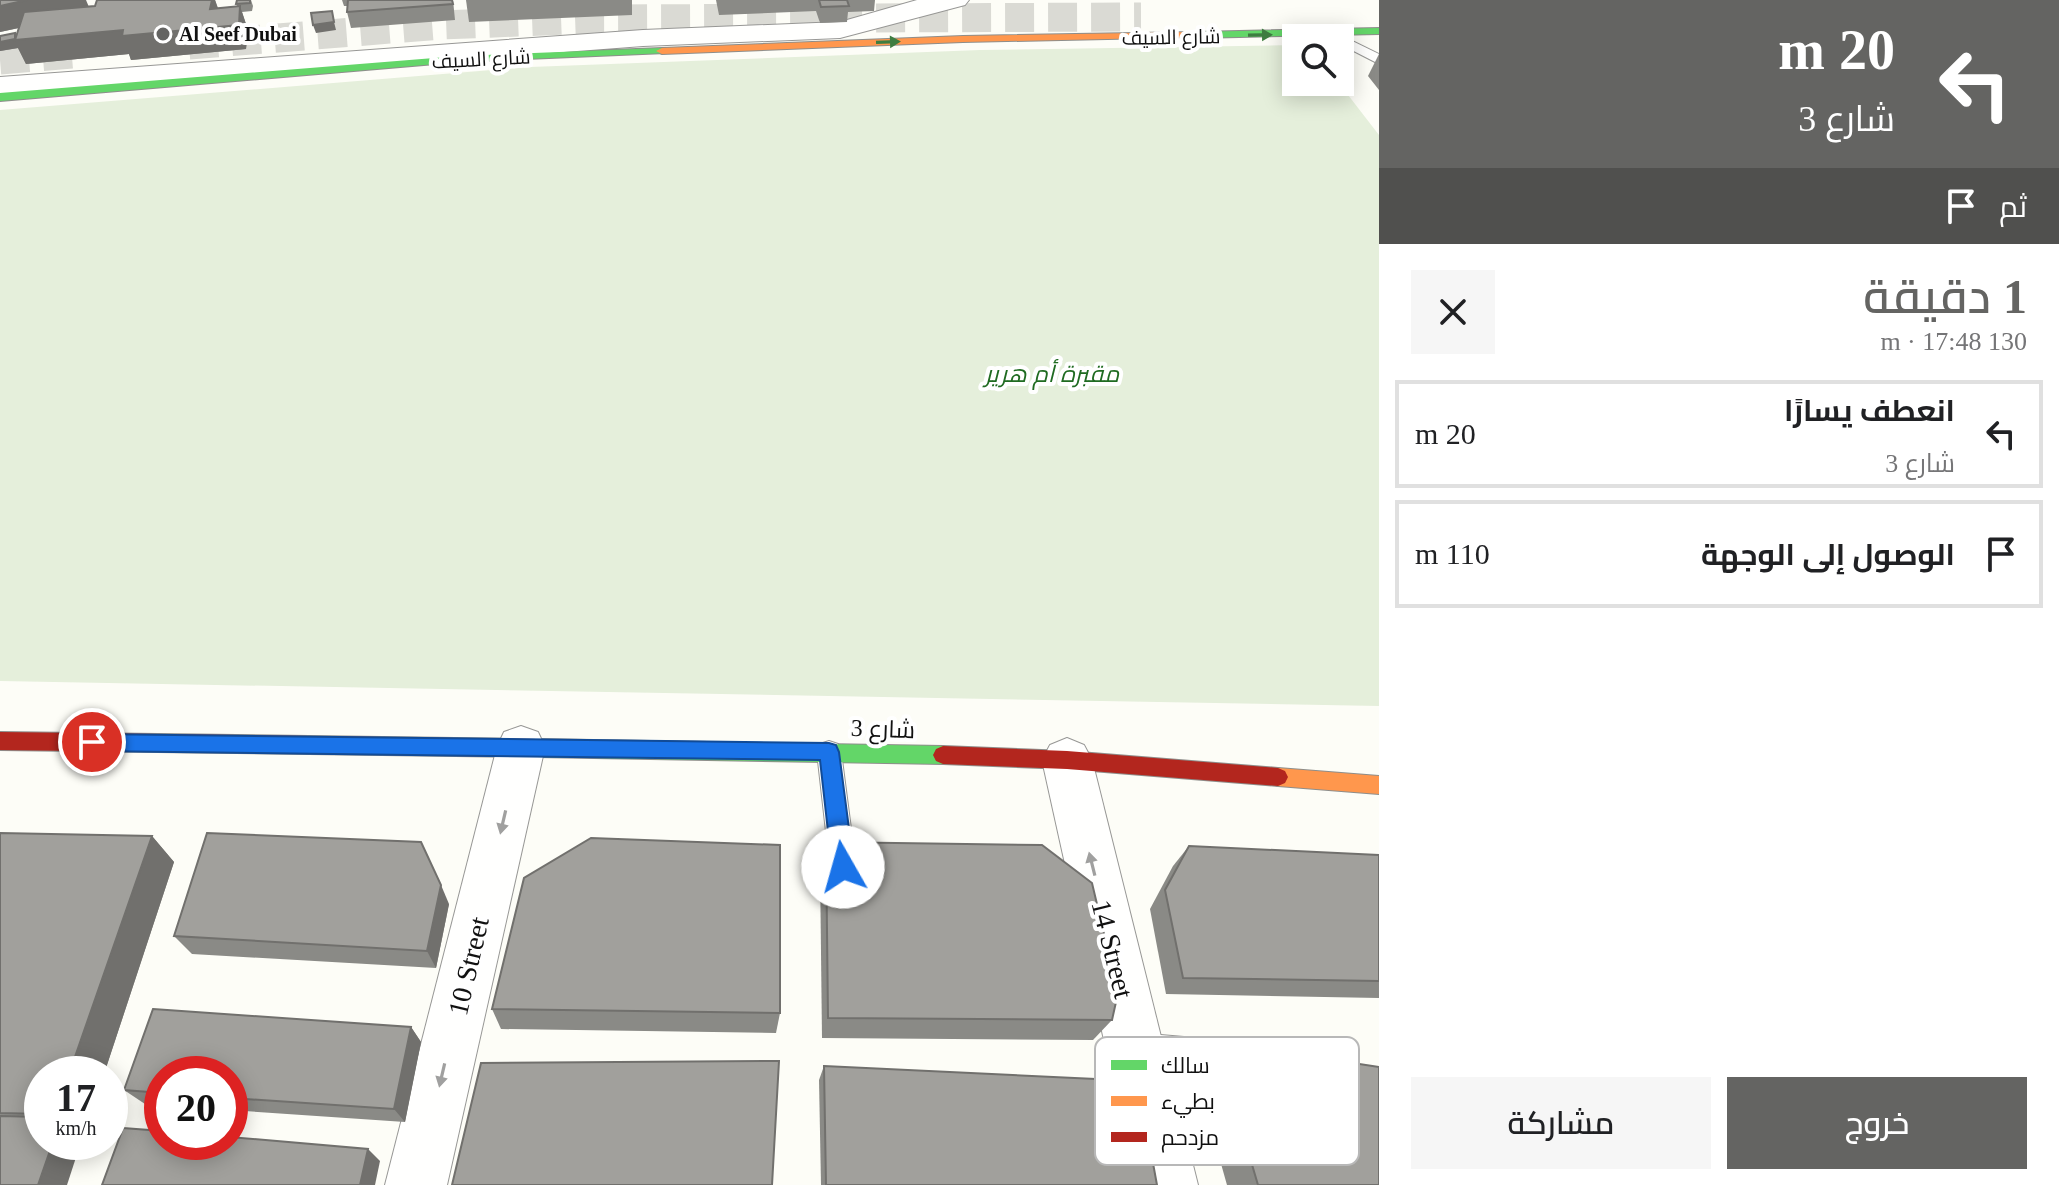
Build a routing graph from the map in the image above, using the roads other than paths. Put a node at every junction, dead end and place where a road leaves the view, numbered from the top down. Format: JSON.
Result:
{"nodes":[{"id":1,"x":956,"y":0,"type":"edge"},
{"id":2,"x":906,"y":6,"type":"edge"},
{"id":3,"x":1336,"y":13,"type":"dead end"},
{"id":4,"x":1232,"y":15,"type":"dead end"},
{"id":5,"x":1293,"y":15,"type":"junction"},
{"id":6,"x":1379,"y":16,"type":"edge"},
{"id":7,"x":1379,"y":31,"type":"edge"},
{"id":8,"x":1354,"y":32,"type":"edge"},
{"id":9,"x":1282,"y":35,"type":"edge"},
{"id":10,"x":963,"y":39,"type":"junction"},
{"id":11,"x":1354,"y":46,"type":"edge"},
{"id":12,"x":1379,"y":60,"type":"edge"},
{"id":13,"x":0,"y":86,"type":"edge"},
{"id":14,"x":0,"y":97,"type":"edge"},
{"id":15,"x":0,"y":741,"type":"edge"},
{"id":16,"x":521,"y":747,"type":"junction"},
{"id":17,"x":829,"y":752,"type":"junction"},
{"id":18,"x":1067,"y":760,"type":"junction"},
{"id":19,"x":1379,"y":785,"type":"edge"},
{"id":20,"x":843,"y":867,"type":"edge"},
{"id":21,"x":1134,"y":1037,"type":"edge"},
{"id":22,"x":1163,"y":1165,"type":"edge"},
{"id":23,"x":416,"y":1185,"type":"edge"},
{"id":24,"x":1167,"y":1185,"type":"edge"}],
"edges":[{"from":1,"to":2,"type":"street","name":"شارع السيف"},
{"from":2,"to":10,"type":"street","name":"شارع السيف"},
{"from":2,"to":13,"type":"street","name":"شارع السيف"},
{"from":3,"to":5,"type":"street","name":"شارع السيف"},
{"from":4,"to":5,"type":"street","name":"شارع السيف"},
{"from":5,"to":6,"type":"street"},
{"from":7,"to":8,"type":"street","name":"شارع السيف"},
{"from":10,"to":9,"type":"street","name":"شارع السيف","one_way":true},
{"from":14,"to":10,"type":"street","name":"شارع السيف","one_way":true},
{"from":11,"to":12,"type":"lane"},
{"from":15,"to":16,"type":"street","name":"شارع 3"},
{"from":16,"to":17,"type":"street","name":"شارع 3"},
{"from":16,"to":23,"type":"street","name":"10 Street","one_way":true},
{"from":17,"to":18,"type":"street","name":"شارع 3"},
{"from":17,"to":20,"type":"lane"},
{"from":18,"to":19,"type":"street","name":"شارع 3"},
{"from":21,"to":18,"type":"street","name":"14 Street","one_way":true},
{"from":22,"to":24,"type":"street","name":"14 Street"}]}
